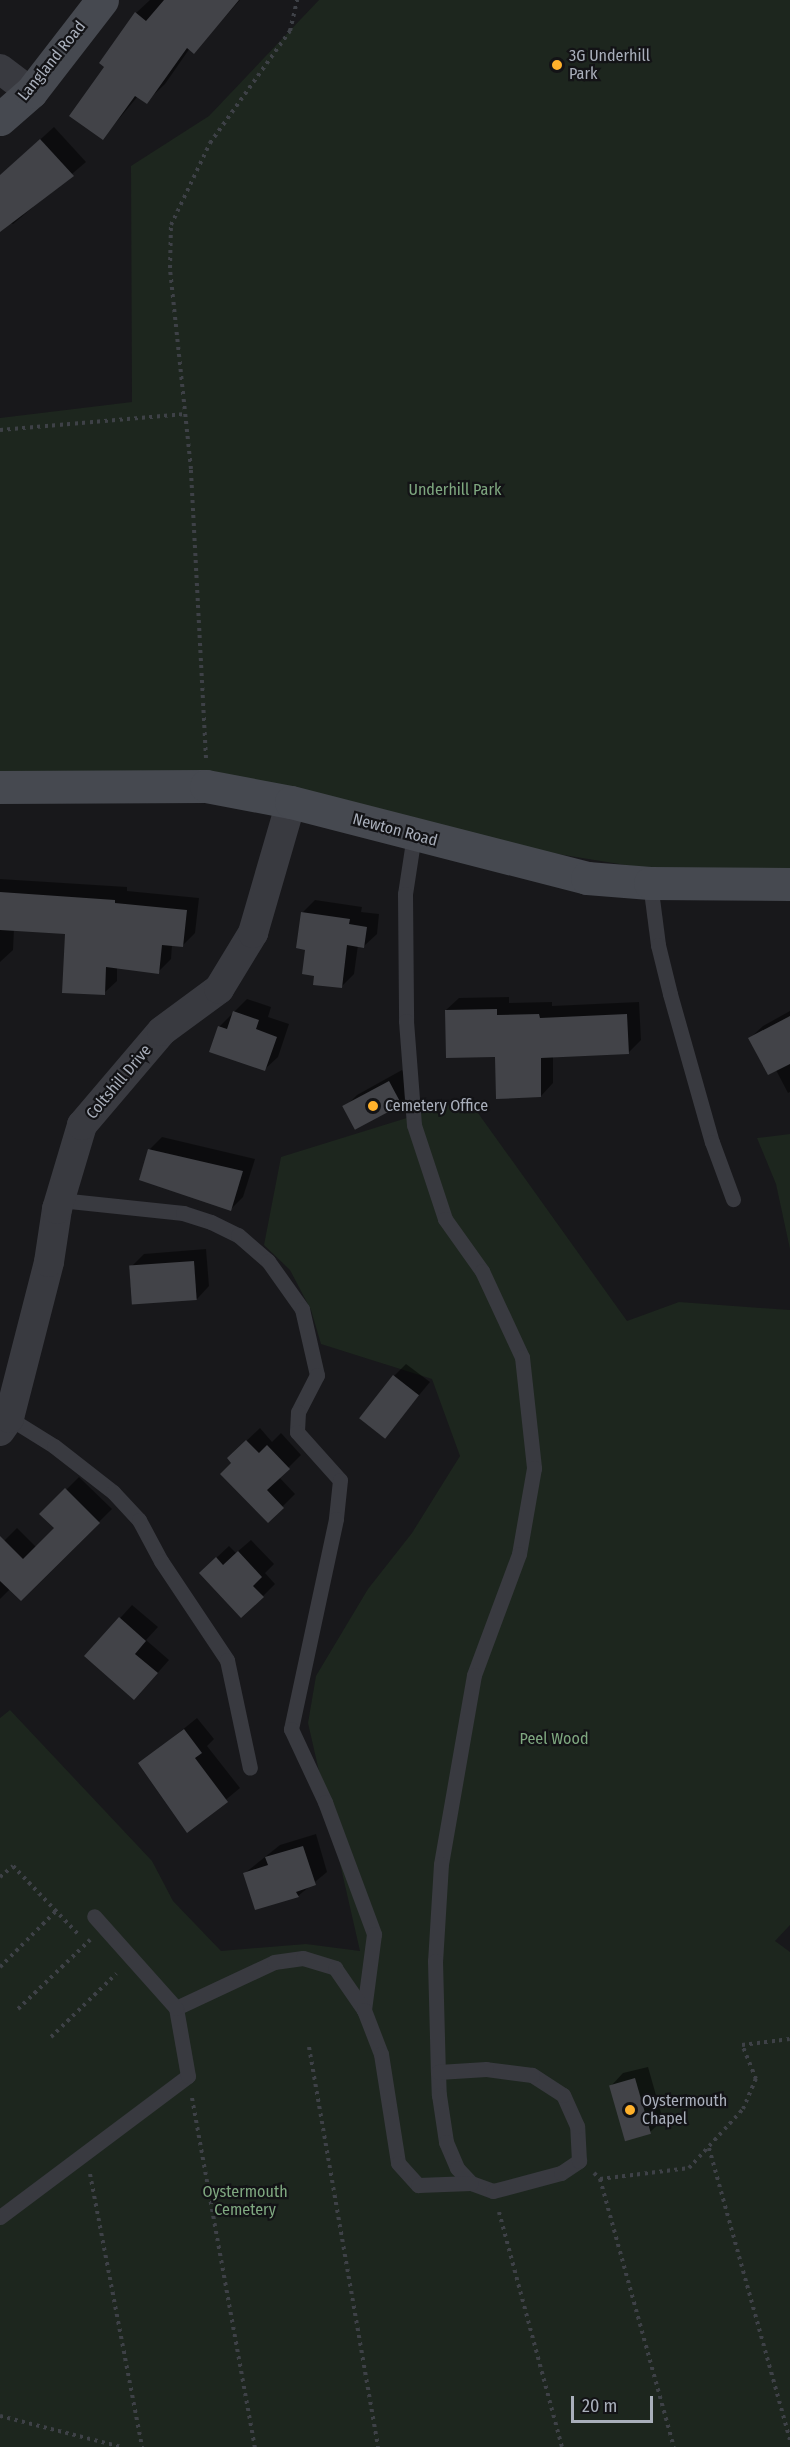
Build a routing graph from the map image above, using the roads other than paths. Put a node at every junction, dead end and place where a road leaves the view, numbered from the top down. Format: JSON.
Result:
{"nodes":[{"id":1,"x":98,"y":1,"type":"edge"},
{"id":2,"x":0,"y":69,"type":"edge"},
{"id":3,"x":31,"y":92,"type":"junction"},
{"id":4,"x":0,"y":119,"type":"edge"},
{"id":5,"x":0,"y":787,"type":"edge"},
{"id":6,"x":291,"y":802,"type":"junction"},
{"id":7,"x":414,"y":835,"type":"junction"},
{"id":8,"x":650,"y":883,"type":"junction"},
{"id":9,"x":790,"y":884,"type":"edge"},
{"id":10,"x":733,"y":1199,"type":"dead end"},
{"id":11,"x":60,"y":1200,"type":"junction"},
{"id":12,"x":5,"y":1425,"type":"edge"},
{"id":13,"x":250,"y":1768,"type":"dead end"},
{"id":14,"x":99,"y":1922,"type":"road end"},
{"id":15,"x":176,"y":2008,"type":"junction"},
{"id":16,"x":364,"y":2010,"type":"junction"},
{"id":17,"x":438,"y":2072,"type":"junction"},
{"id":18,"x":471,"y":2183,"type":"junction"},
{"id":19,"x":0,"y":2217,"type":"edge"}],
"edges":[{"from":1,"to":3,"type":"street","name":"Langland Road"},
{"from":2,"to":3,"type":"street"},
{"from":3,"to":4,"type":"street","name":"Langland Road"},
{"from":5,"to":6,"type":"street","name":"Newton Road"},
{"from":6,"to":7,"type":"street","name":"Newton Road"},
{"from":6,"to":11,"type":"street","name":"Coltshill Drive"},
{"from":7,"to":8,"type":"street","name":"Newton Road"},
{"from":7,"to":17,"type":"lane"},
{"from":8,"to":9,"type":"street","name":"Newton Road"},
{"from":8,"to":10,"type":"lane"},
{"from":11,"to":12,"type":"street","name":"Coltshill Drive"},
{"from":11,"to":16,"type":"lane"},
{"from":12,"to":13,"type":"lane"},
{"from":14,"to":15,"type":"lane"},
{"from":15,"to":16,"type":"lane"},
{"from":15,"to":19,"type":"lane"},
{"from":16,"to":18,"type":"lane"},
{"from":17,"to":18,"type":"lane"},
{"from":17,"to":18,"type":"lane"}]}
